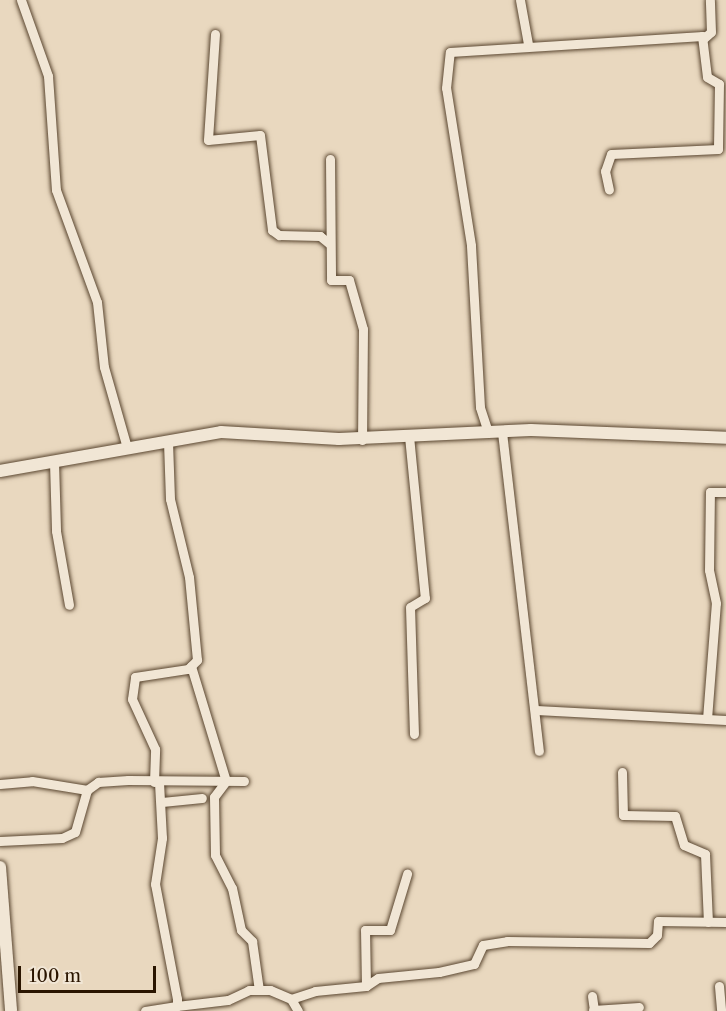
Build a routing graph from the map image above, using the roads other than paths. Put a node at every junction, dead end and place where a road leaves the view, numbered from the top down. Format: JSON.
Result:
{"nodes":[{"id":1,"x":21,"y":0,"type":"edge"},
{"id":2,"x":520,"y":0,"type":"edge"},
{"id":3,"x":710,"y":0,"type":"edge"},
{"id":4,"x":215,"y":34,"type":"dead end"},
{"id":5,"x":704,"y":38,"type":"junction"},
{"id":6,"x":528,"y":44,"type":"junction"},
{"id":7,"x":330,"y":159,"type":"dead end"},
{"id":8,"x":609,"y":190,"type":"dead end"},
{"id":9,"x":330,"y":244,"type":"junction"},
{"id":10,"x":488,"y":432,"type":"junction"},
{"id":11,"x":502,"y":432,"type":"junction"},
{"id":12,"x":408,"y":436,"type":"junction"},
{"id":13,"x":726,"y":438,"type":"edge"},
{"id":14,"x":362,"y":440,"type":"junction"},
{"id":15,"x":168,"y":442,"type":"junction"},
{"id":16,"x":127,"y":448,"type":"junction"},
{"id":17,"x":54,"y":462,"type":"junction"},
{"id":18,"x":0,"y":471,"type":"edge"},
{"id":19,"x":726,"y":492,"type":"edge"},
{"id":20,"x":721,"y":603,"type":"edge"},
{"id":21,"x":69,"y":604,"type":"dead end"},
{"id":22,"x":191,"y":666,"type":"junction"},
{"id":23,"x":536,"y":710,"type":"junction"},
{"id":24,"x":707,"y":719,"type":"junction"},
{"id":25,"x":726,"y":720,"type":"edge"},
{"id":26,"x":414,"y":734,"type":"dead end"},
{"id":27,"x":539,"y":751,"type":"dead end"},
{"id":28,"x":622,"y":772,"type":"dead end"},
{"id":29,"x":226,"y":781,"type":"junction"},
{"id":30,"x":244,"y":781,"type":"dead end"},
{"id":31,"x":156,"y":782,"type":"junction"},
{"id":32,"x":0,"y":784,"type":"edge"},
{"id":33,"x":87,"y":790,"type":"junction"},
{"id":34,"x":202,"y":798,"type":"dead end"},
{"id":35,"x":162,"y":802,"type":"junction"},
{"id":36,"x":0,"y":841,"type":"edge"},
{"id":37,"x":0,"y":867,"type":"edge"},
{"id":38,"x":407,"y":874,"type":"dead end"},
{"id":39,"x":708,"y":922,"type":"junction"},
{"id":40,"x":726,"y":922,"type":"edge"},
{"id":41,"x":366,"y":986,"type":"junction"},
{"id":42,"x":719,"y":986,"type":"dead end"},
{"id":43,"x":259,"y":990,"type":"junction"},
{"id":44,"x":592,"y":996,"type":"dead end"},
{"id":45,"x":291,"y":999,"type":"junction"},
{"id":46,"x":177,"y":1006,"type":"junction"},
{"id":47,"x":639,"y":1006,"type":"dead end"},
{"id":48,"x":11,"y":1011,"type":"edge"},
{"id":49,"x":145,"y":1011,"type":"edge"},
{"id":50,"x":298,"y":1011,"type":"edge"},
{"id":51,"x":593,"y":1011,"type":"edge"},
{"id":52,"x":721,"y":1011,"type":"edge"}],
"edges":[{"from":1,"to":16,"type":"street"},
{"from":2,"to":6,"type":"street"},
{"from":3,"to":5,"type":"street"},
{"from":4,"to":9,"type":"street"},
{"from":5,"to":6,"type":"street"},
{"from":5,"to":8,"type":"street"},
{"from":6,"to":10,"type":"street"},
{"from":7,"to":9,"type":"street"},
{"from":9,"to":14,"type":"street"},
{"from":10,"to":11,"type":"street"},
{"from":10,"to":12,"type":"street"},
{"from":11,"to":13,"type":"street"},
{"from":11,"to":23,"type":"street"},
{"from":12,"to":14,"type":"street"},
{"from":12,"to":26,"type":"street"},
{"from":14,"to":15,"type":"street"},
{"from":15,"to":16,"type":"street"},
{"from":15,"to":22,"type":"street"},
{"from":16,"to":17,"type":"street"},
{"from":17,"to":18,"type":"street"},
{"from":17,"to":21,"type":"street"},
{"from":19,"to":20,"type":"street"},
{"from":20,"to":24,"type":"street"},
{"from":22,"to":29,"type":"street"},
{"from":22,"to":31,"type":"street"},
{"from":23,"to":24,"type":"street"},
{"from":23,"to":27,"type":"street"},
{"from":24,"to":25,"type":"street"},
{"from":28,"to":39,"type":"street"},
{"from":29,"to":30,"type":"street"},
{"from":29,"to":31,"type":"street"},
{"from":29,"to":43,"type":"street"},
{"from":31,"to":33,"type":"street"},
{"from":31,"to":35,"type":"street"},
{"from":32,"to":33,"type":"street"},
{"from":33,"to":36,"type":"street"},
{"from":34,"to":35,"type":"street"},
{"from":35,"to":46,"type":"street"},
{"from":37,"to":48,"type":"street"},
{"from":38,"to":41,"type":"street"},
{"from":39,"to":40,"type":"street"},
{"from":39,"to":41,"type":"street"},
{"from":41,"to":45,"type":"street"},
{"from":42,"to":52,"type":"street"},
{"from":43,"to":45,"type":"street"},
{"from":43,"to":46,"type":"street"},
{"from":44,"to":51,"type":"street"},
{"from":45,"to":50,"type":"street"},
{"from":46,"to":49,"type":"street"},
{"from":47,"to":51,"type":"street"}]}
